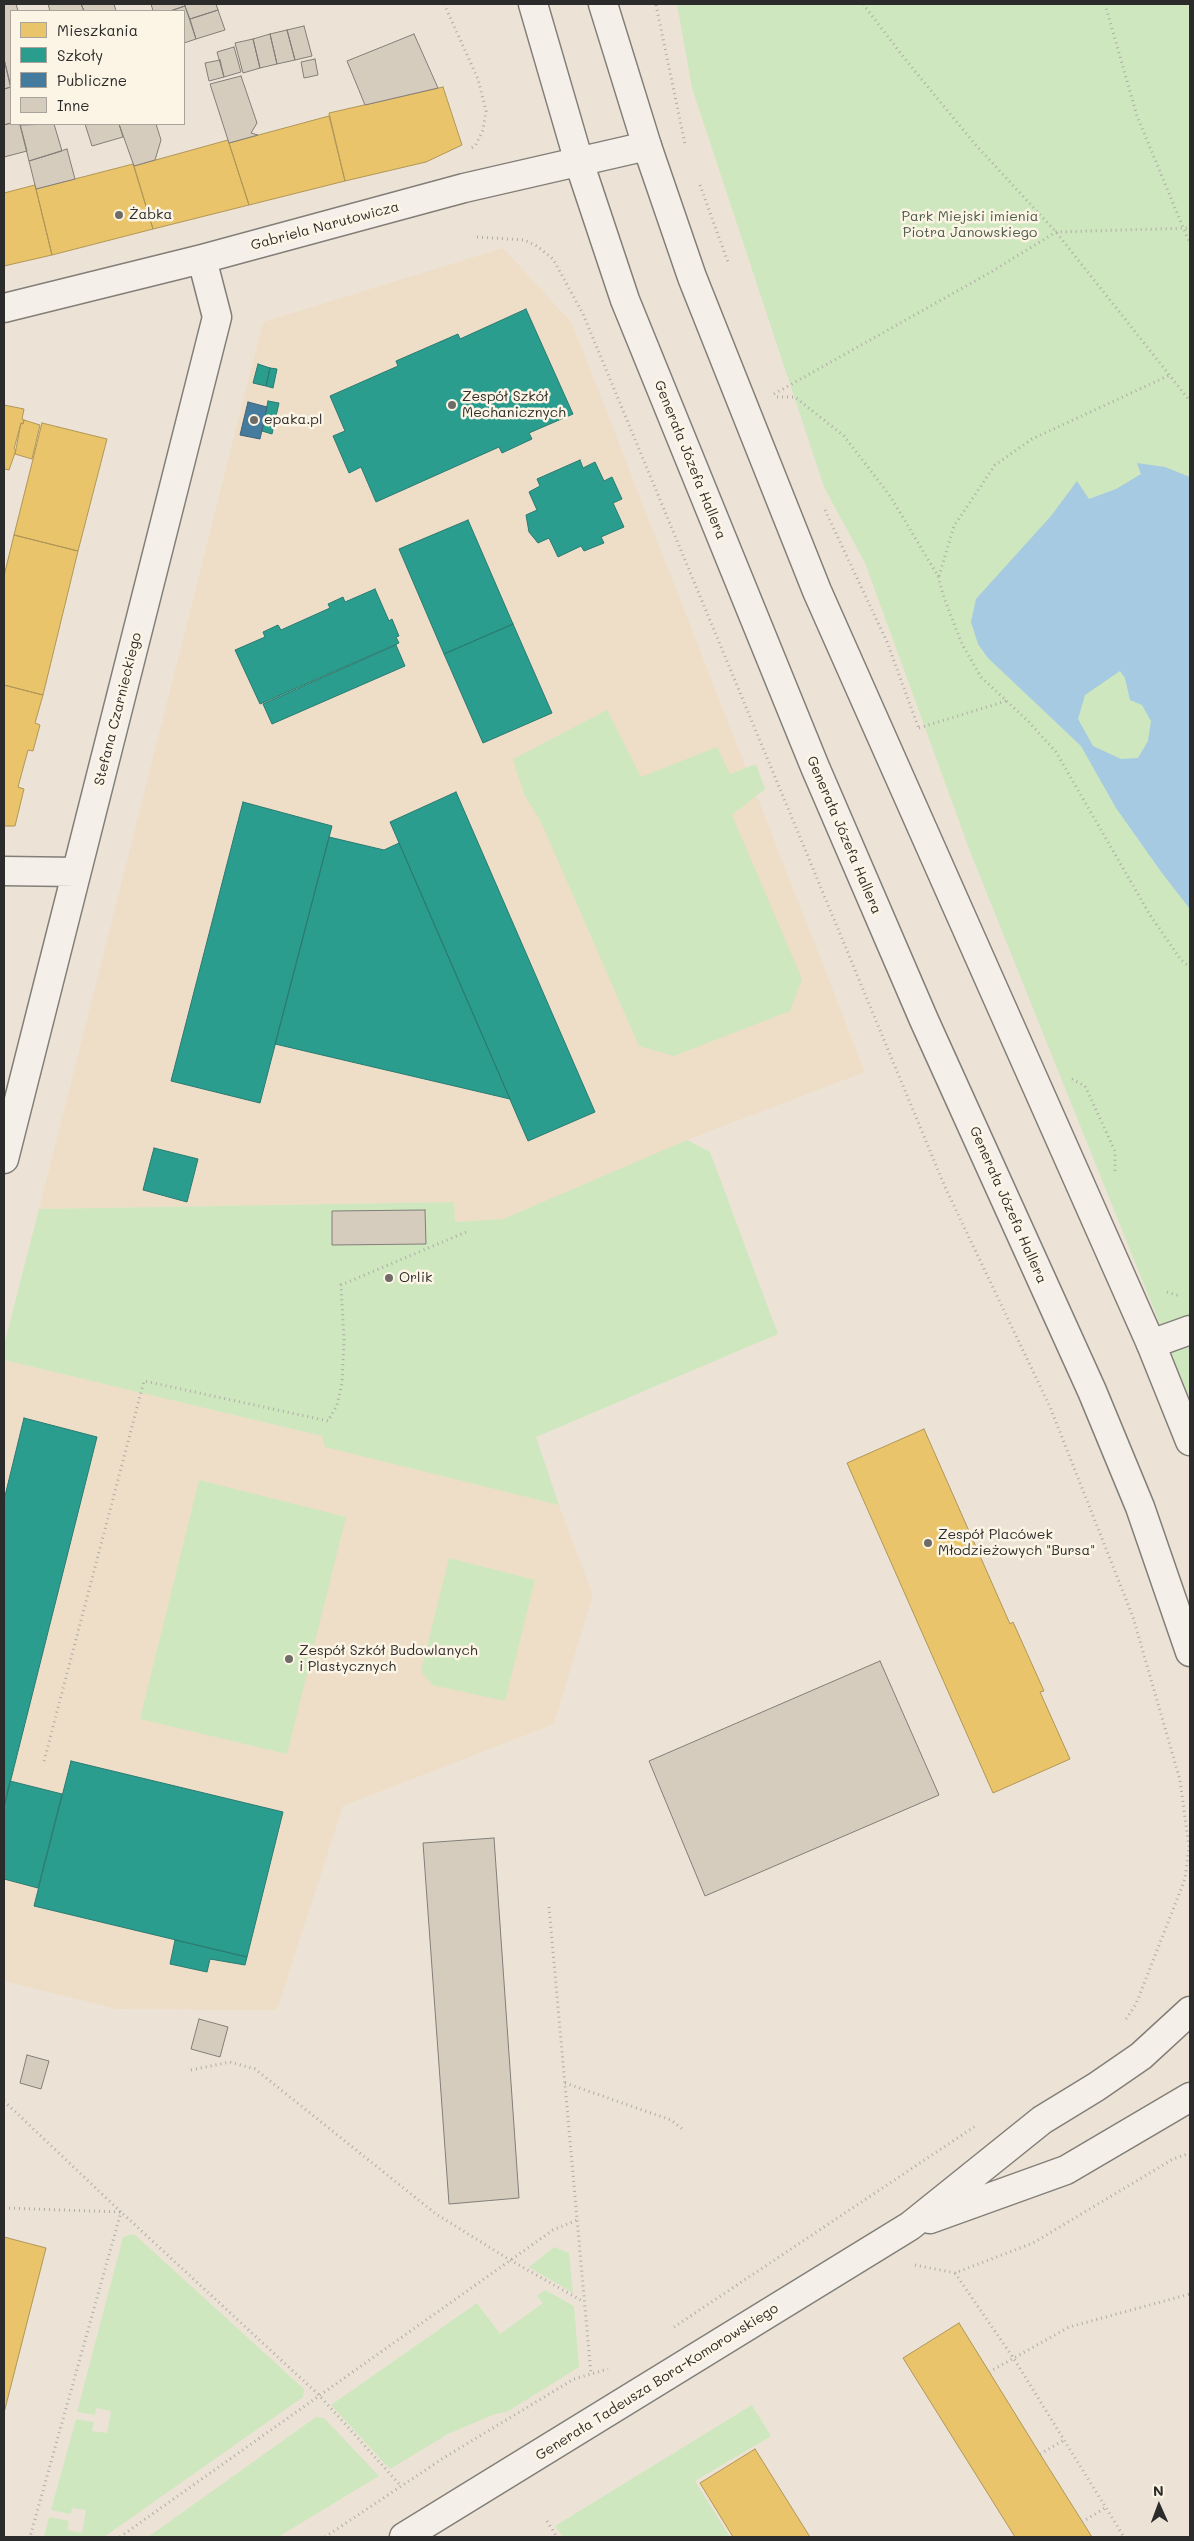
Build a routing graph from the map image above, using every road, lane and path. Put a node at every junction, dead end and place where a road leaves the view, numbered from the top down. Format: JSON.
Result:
{"nodes":[{"id":1,"x":444,"y":4,"type":"edge"},
{"id":2,"x":533,"y":4,"type":"edge"},
{"id":3,"x":603,"y":4,"type":"edge"},
{"id":4,"x":657,"y":4,"type":"edge"},
{"id":5,"x":863,"y":4,"type":"edge"},
{"id":6,"x":1105,"y":4,"type":"edge"},
{"id":7,"x":647,"y":146,"type":"junction"},
{"id":8,"x":686,"y":148,"type":"dead end"},
{"id":9,"x":462,"y":154,"type":"dead end"},
{"id":10,"x":579,"y":162,"type":"junction"},
{"id":11,"x":699,"y":184,"type":"dead end"},
{"id":12,"x":1181,"y":226,"type":"junction"},
{"id":13,"x":1190,"y":228,"type":"edge"},
{"id":14,"x":1056,"y":232,"type":"junction"},
{"id":15,"x":477,"y":237,"type":"dead end"},
{"id":16,"x":1190,"y":244,"type":"edge"},
{"id":17,"x":202,"y":259,"type":"junction"},
{"id":18,"x":729,"y":265,"type":"dead end"},
{"id":19,"x":4,"y":308,"type":"edge"},
{"id":20,"x":1170,"y":375,"type":"junction"},
{"id":21,"x":1190,"y":402,"type":"edge"},
{"id":22,"x":938,"y":576,"type":"junction"},
{"id":23,"x":1006,"y":701,"type":"junction"},
{"id":24,"x":918,"y":728,"type":"dead end"},
{"id":25,"x":4,"y":871,"type":"edge"},
{"id":26,"x":76,"y":872,"type":"junction"},
{"id":27,"x":1190,"y":967,"type":"edge"},
{"id":28,"x":4,"y":1159,"type":"edge"},
{"id":29,"x":466,"y":1232,"type":"dead end"},
{"id":30,"x":1190,"y":1330,"type":"edge"},
{"id":31,"x":1151,"y":1344,"type":"junction"},
{"id":32,"x":1190,"y":1441,"type":"edge"},
{"id":33,"x":1190,"y":1652,"type":"edge"},
{"id":34,"x":44,"y":1762,"type":"dead end"},
{"id":35,"x":549,"y":1907,"type":"dead end"},
{"id":36,"x":1190,"y":2011,"type":"edge"},
{"id":37,"x":1121,"y":2026,"type":"dead end"},
{"id":38,"x":191,"y":2070,"type":"dead end"},
{"id":39,"x":565,"y":2083,"type":"junction"},
{"id":40,"x":1190,"y":2097,"type":"edge"},
{"id":41,"x":4,"y":2102,"type":"edge"},
{"id":42,"x":982,"y":2122,"type":"dead end"},
{"id":43,"x":685,"y":2131,"type":"dead end"},
{"id":44,"x":1190,"y":2154,"type":"edge"},
{"id":45,"x":4,"y":2208,"type":"edge"},
{"id":46,"x":121,"y":2212,"type":"junction"},
{"id":47,"x":577,"y":2220,"type":"junction"},
{"id":48,"x":910,"y":2226,"type":"junction"},
{"id":49,"x":862,"y":2256,"type":"junction"},
{"id":50,"x":510,"y":2260,"type":"junction"},
{"id":51,"x":955,"y":2273,"type":"junction"},
{"id":52,"x":1190,"y":2294,"type":"edge"},
{"id":53,"x":584,"y":2302,"type":"junction"},
{"id":54,"x":667,"y":2332,"type":"dead end"},
{"id":55,"x":1014,"y":2358,"type":"junction"},
{"id":56,"x":609,"y":2369,"type":"dead end"},
{"id":57,"x":989,"y":2372,"type":"dead end"},
{"id":58,"x":591,"y":2374,"type":"junction"},
{"id":59,"x":319,"y":2395,"type":"junction"},
{"id":60,"x":1064,"y":2440,"type":"junction"},
{"id":61,"x":1040,"y":2454,"type":"dead end"},
{"id":62,"x":401,"y":2486,"type":"junction"},
{"id":63,"x":1105,"y":2508,"type":"junction"},
{"id":64,"x":546,"y":2521,"type":"dead end"},
{"id":65,"x":1082,"y":2522,"type":"dead end"},
{"id":66,"x":30,"y":2537,"type":"edge"},
{"id":67,"x":120,"y":2537,"type":"edge"},
{"id":68,"x":325,"y":2537,"type":"edge"},
{"id":69,"x":404,"y":2537,"type":"edge"},
{"id":70,"x":557,"y":2537,"type":"edge"},
{"id":71,"x":1124,"y":2537,"type":"edge"}],
"edges":[{"from":1,"to":9,"type":"path"},
{"from":2,"to":10,"type":"main road","name":"Generała Józefa Hallera"},
{"from":3,"to":7,"type":"main road"},
{"from":4,"to":8,"type":"path"},
{"from":5,"to":14,"type":"path"},
{"from":6,"to":12,"type":"path"},
{"from":7,"to":10,"type":"main road","name":"Gabriela Narutowicza"},
{"from":7,"to":31,"type":"main road"},
{"from":10,"to":17,"type":"main road","name":"Gabriela Narutowicza"},
{"from":10,"to":33,"type":"main road","name":"Generała Józefa Hallera"},
{"from":11,"to":18,"type":"path"},
{"from":12,"to":13,"type":"path"},
{"from":12,"to":14,"type":"path"},
{"from":12,"to":16,"type":"path"},
{"from":14,"to":20,"type":"path"},
{"from":14,"to":22,"type":"path"},
{"from":15,"to":37,"type":"path"},
{"from":17,"to":19,"type":"main road","name":"Gabriela Narutowicza"},
{"from":17,"to":26,"type":"main road","name":"Stefana Czarnieckiego"},
{"from":20,"to":21,"type":"path"},
{"from":20,"to":22,"type":"path"},
{"from":22,"to":23,"type":"path"},
{"from":23,"to":24,"type":"path"},
{"from":23,"to":27,"type":"path"},
{"from":25,"to":26,"type":"main road"},
{"from":26,"to":28,"type":"main road","name":"Stefana Czarnieckiego"},
{"from":29,"to":34,"type":"path"},
{"from":30,"to":31,"type":"main road"},
{"from":31,"to":32,"type":"main road"},
{"from":35,"to":39,"type":"path"},
{"from":36,"to":48,"type":"main road","name":"Generała Tadeusza Bora-Komorowskiego"},
{"from":38,"to":50,"type":"path"},
{"from":39,"to":43,"type":"path"},
{"from":39,"to":47,"type":"path"},
{"from":40,"to":48,"type":"main road","name":"Generała Tadeusza Bora-Komorowskiego"},
{"from":41,"to":46,"type":"path"},
{"from":42,"to":54,"type":"path"},
{"from":44,"to":51,"type":"path"},
{"from":45,"to":46,"type":"path"},
{"from":46,"to":59,"type":"path"},
{"from":46,"to":66,"type":"path"},
{"from":47,"to":50,"type":"path"},
{"from":47,"to":53,"type":"path"},
{"from":48,"to":49,"type":"main road","name":"Generała Tadeusza Bora-Komorowskiego"},
{"from":49,"to":51,"type":"path"},
{"from":49,"to":69,"type":"main road","name":"Generała Tadeusza Bora-Komorowskiego"},
{"from":50,"to":53,"type":"path"},
{"from":50,"to":59,"type":"path"},
{"from":51,"to":55,"type":"path"},
{"from":52,"to":55,"type":"path"},
{"from":53,"to":58,"type":"path"},
{"from":55,"to":57,"type":"path"},
{"from":55,"to":60,"type":"path"},
{"from":56,"to":58,"type":"path"},
{"from":58,"to":62,"type":"path"},
{"from":59,"to":62,"type":"path"},
{"from":59,"to":67,"type":"path"},
{"from":60,"to":61,"type":"path"},
{"from":60,"to":63,"type":"path"},
{"from":62,"to":68,"type":"path"},
{"from":63,"to":65,"type":"path"},
{"from":63,"to":71,"type":"path"},
{"from":64,"to":70,"type":"path"}]}
